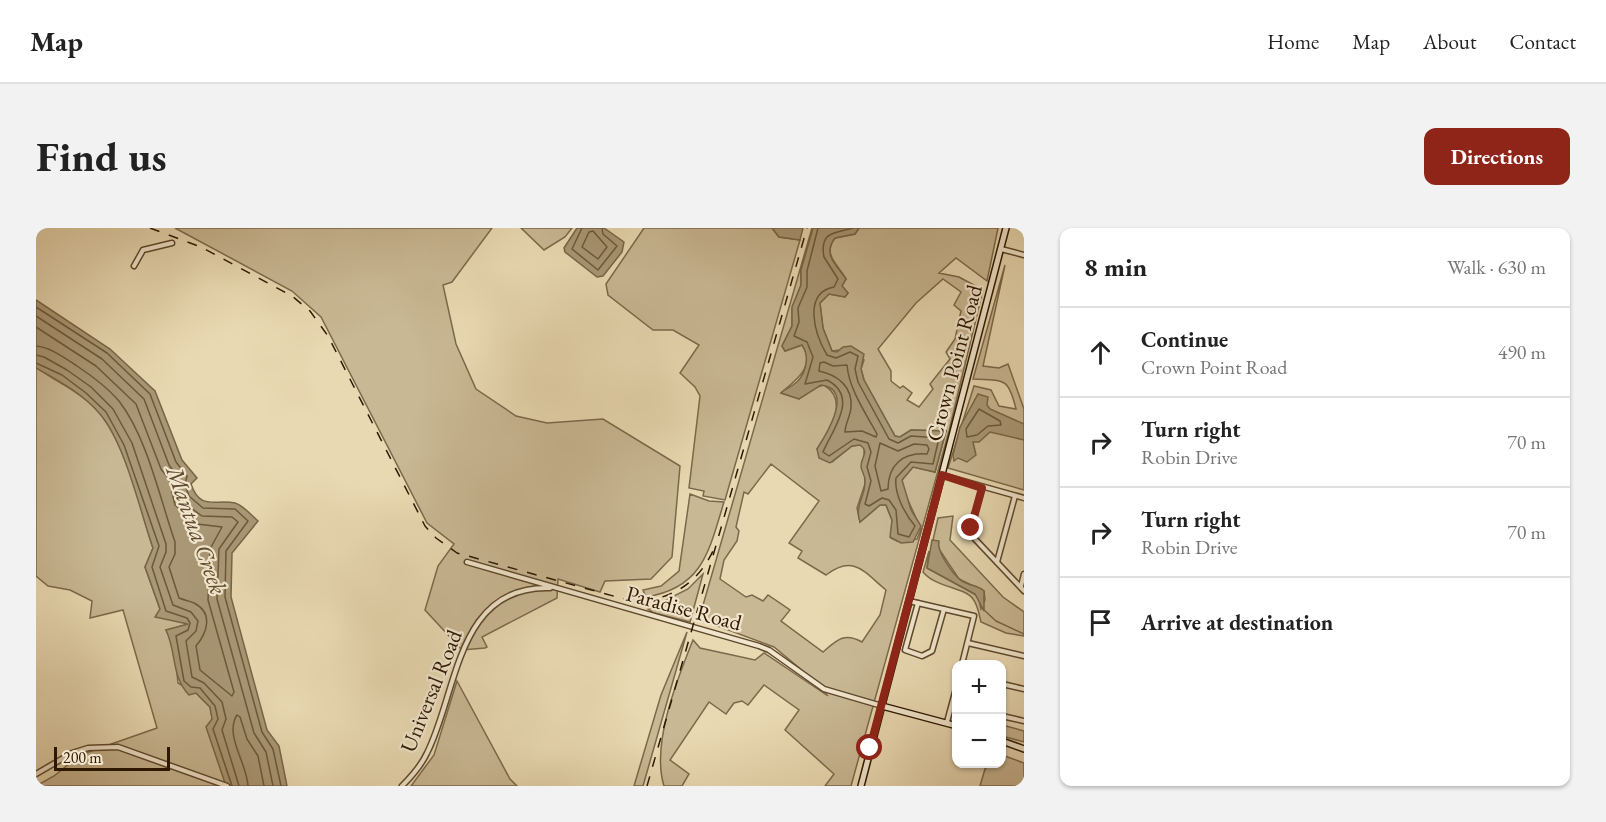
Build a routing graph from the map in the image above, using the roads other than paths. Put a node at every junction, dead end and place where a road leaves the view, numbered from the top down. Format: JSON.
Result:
{"nodes":[{"id":1,"x":1006,"y":228,"type":"edge"},
{"id":2,"x":172,"y":243,"type":"dead end"},
{"id":3,"x":1001,"y":249,"type":"junction"},
{"id":4,"x":1024,"y":255,"type":"edge"},
{"id":5,"x":134,"y":266,"type":"dead end"},
{"id":6,"x":942,"y":475,"type":"junction"},
{"id":7,"x":982,"y":488,"type":"junction"},
{"id":8,"x":1015,"y":496,"type":"junction"},
{"id":9,"x":1024,"y":498,"type":"edge"},
{"id":10,"x":997,"y":561,"type":"junction"},
{"id":11,"x":467,"y":562,"type":"dead end"},
{"id":12,"x":1024,"y":574,"type":"edge"},
{"id":13,"x":556,"y":588,"type":"junction"},
{"id":14,"x":1022,"y":589,"type":"edge"},
{"id":15,"x":909,"y":601,"type":"junction"},
{"id":16,"x":918,"y":603,"type":"junction"},
{"id":17,"x":944,"y":609,"type":"junction"},
{"id":18,"x":968,"y":643,"type":"junction"},
{"id":19,"x":1024,"y":656,"type":"edge"},
{"id":20,"x":963,"y":660,"type":"edge"},
{"id":21,"x":1006,"y":685,"type":"edge"},
{"id":22,"x":1024,"y":689,"type":"edge"},
{"id":23,"x":882,"y":706,"type":"junction"},
{"id":24,"x":952,"y":709,"type":"edge"},
{"id":25,"x":1006,"y":717,"type":"edge"},
{"id":26,"x":1024,"y":721,"type":"edge"},
{"id":27,"x":947,"y":722,"type":"junction"},
{"id":28,"x":952,"y":724,"type":"edge"},
{"id":29,"x":1006,"y":742,"type":"edge"},
{"id":30,"x":1024,"y":749,"type":"edge"},
{"id":31,"x":36,"y":774,"type":"edge"},
{"id":32,"x":227,"y":786,"type":"edge"},
{"id":33,"x":402,"y":786,"type":"edge"},
{"id":34,"x":861,"y":786,"type":"edge"}],
"edges":[{"from":1,"to":3,"type":"main road","name":"Crown Point Road"},
{"from":2,"to":5,"type":"street"},
{"from":3,"to":4,"type":"street"},
{"from":3,"to":6,"type":"main road","name":"Crown Point Road"},
{"from":6,"to":7,"type":"street"},
{"from":6,"to":15,"type":"main road","name":"Crown Point Road"},
{"from":7,"to":8,"type":"street"},
{"from":7,"to":10,"type":"street"},
{"from":8,"to":9,"type":"street"},
{"from":8,"to":10,"type":"street"},
{"from":10,"to":14,"type":"street"},
{"from":11,"to":13,"type":"street","name":"Paradise Road"},
{"from":12,"to":14,"type":"street"},
{"from":13,"to":23,"type":"street","name":"Paradise Road"},
{"from":13,"to":33,"type":"street","name":"Universal Road"},
{"from":15,"to":16,"type":"street"},
{"from":15,"to":23,"type":"main road","name":"Crown Point Road"},
{"from":16,"to":17,"type":"street"},
{"from":16,"to":17,"type":"street"},
{"from":17,"to":18,"type":"street"},
{"from":18,"to":19,"type":"street"},
{"from":18,"to":20,"type":"street"},
{"from":21,"to":22,"type":"street"},
{"from":23,"to":27,"type":"main road"},
{"from":23,"to":34,"type":"main road","name":"Crown Point Road"},
{"from":24,"to":27,"type":"street"},
{"from":25,"to":26,"type":"street"},
{"from":27,"to":28,"type":"main road"},
{"from":29,"to":30,"type":"main road"},
{"from":31,"to":32,"type":"street"}]}
